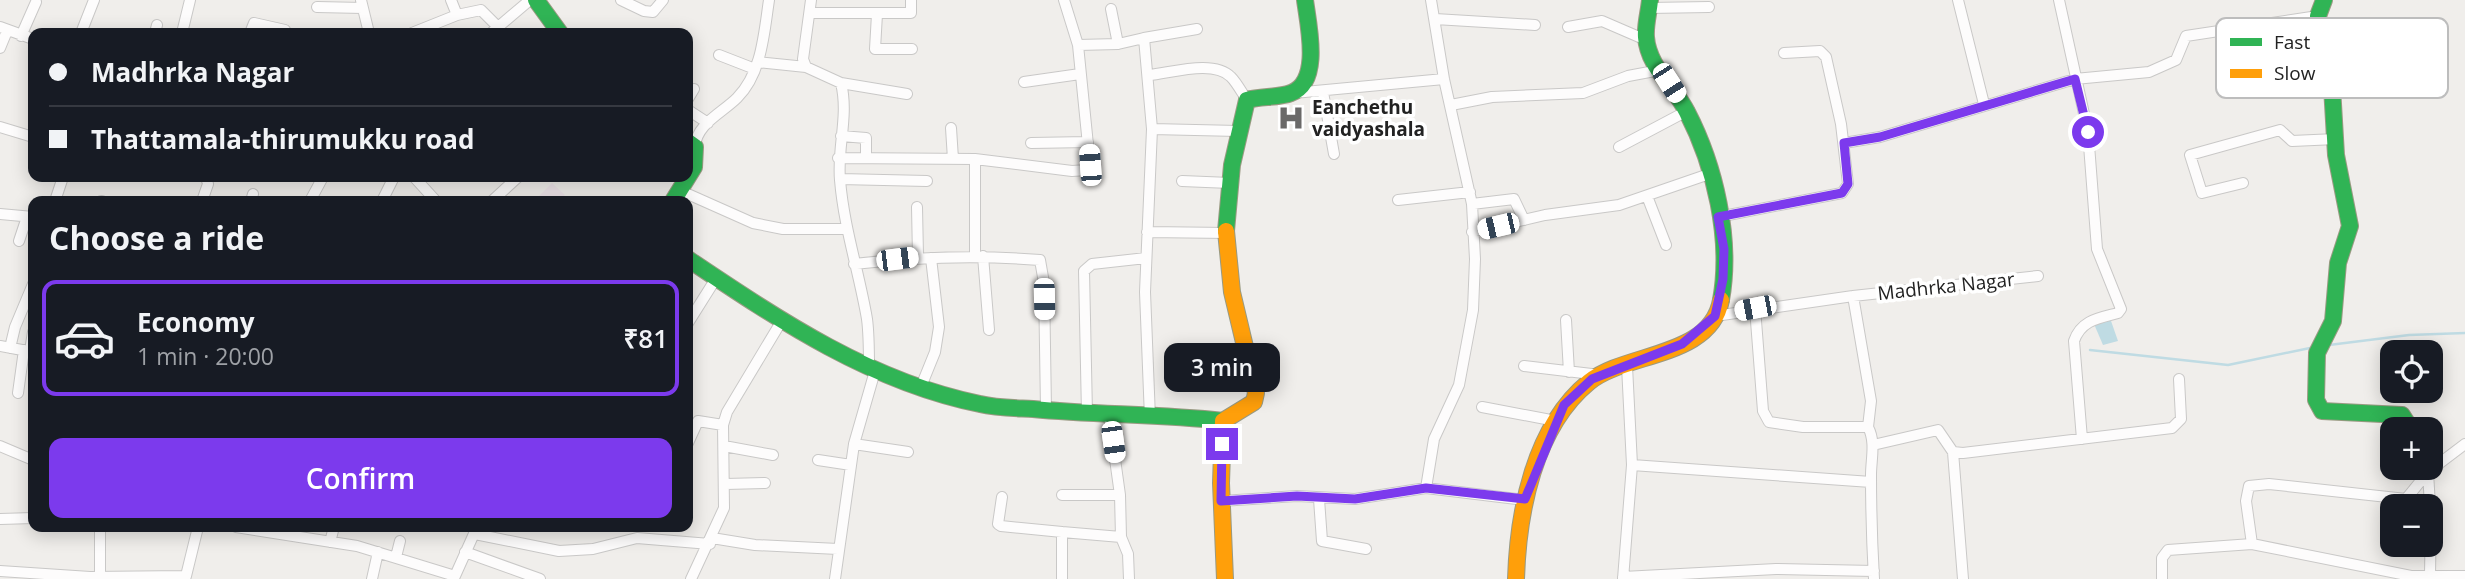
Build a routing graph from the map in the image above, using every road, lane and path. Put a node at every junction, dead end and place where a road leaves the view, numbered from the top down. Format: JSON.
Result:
{"nodes":[{"id":1,"x":94,"y":0,"type":"edge"},
{"id":2,"x":190,"y":0,"type":"edge"},
{"id":3,"x":451,"y":0,"type":"edge"},
{"id":4,"x":530,"y":0,"type":"edge"},
{"id":5,"x":536,"y":0,"type":"edge"},
{"id":6,"x":621,"y":0,"type":"edge"},
{"id":7,"x":663,"y":0,"type":"edge"},
{"id":8,"x":769,"y":0,"type":"edge"},
{"id":9,"x":811,"y":0,"type":"edge"},
{"id":10,"x":911,"y":0,"type":"edge"},
{"id":11,"x":1064,"y":0,"type":"edge"},
{"id":12,"x":1305,"y":0,"type":"edge"},
{"id":13,"x":1431,"y":0,"type":"edge"},
{"id":14,"x":1958,"y":0,"type":"edge"},
{"id":15,"x":2059,"y":0,"type":"edge"},
{"id":16,"x":2324,"y":0,"type":"edge"},
{"id":17,"x":36,"y":2,"type":"edge"},
{"id":18,"x":362,"y":4,"type":"edge"},
{"id":19,"x":1649,"y":4,"type":"edge"},
{"id":20,"x":317,"y":7,"type":"dead end"},
{"id":21,"x":1709,"y":7,"type":"dead end"},
{"id":22,"x":1111,"y":9,"type":"dead end"},
{"id":23,"x":811,"y":13,"type":"junction"},
{"id":24,"x":877,"y":14,"type":"junction"},
{"id":25,"x":457,"y":15,"type":"junction"},
{"id":26,"x":2318,"y":16,"type":"joint"},
{"id":27,"x":2304,"y":18,"type":"edge"},
{"id":28,"x":1435,"y":19,"type":"junction"},
{"id":29,"x":1535,"y":24,"type":"dead end"},
{"id":30,"x":1568,"y":27,"type":"dead end"},
{"id":31,"x":83,"y":28,"type":"edge"},
{"id":32,"x":183,"y":28,"type":"edge"},
{"id":33,"x":252,"y":28,"type":"edge"},
{"id":34,"x":276,"y":28,"type":"edge"},
{"id":35,"x":368,"y":28,"type":"edge"},
{"id":36,"x":424,"y":28,"type":"edge"},
{"id":37,"x":494,"y":28,"type":"edge"},
{"id":38,"x":497,"y":28,"type":"edge"},
{"id":39,"x":553,"y":28,"type":"edge"},
{"id":40,"x":4,"y":29,"type":"edge"},
{"id":41,"x":1196,"y":29,"type":"dead end"},
{"id":42,"x":2216,"y":30,"type":"edge"},
{"id":43,"x":21,"y":36,"type":"junction"},
{"id":44,"x":28,"y":38,"type":"edge"},
{"id":45,"x":1144,"y":38,"type":"junction"},
{"id":46,"x":1646,"y":40,"type":"junction"},
{"id":47,"x":1118,"y":44,"type":"junction"},
{"id":48,"x":1078,"y":46,"type":"junction"},
{"id":49,"x":0,"y":48,"type":"edge"},
{"id":50,"x":912,"y":49,"type":"dead end"},
{"id":51,"x":1784,"y":52,"type":"dead end"},
{"id":52,"x":719,"y":55,"type":"dead end"},
{"id":53,"x":757,"y":66,"type":"junction"},
{"id":54,"x":806,"y":67,"type":"junction"},
{"id":55,"x":1660,"y":70,"type":"junction"},
{"id":56,"x":1080,"y":74,"type":"junction"},
{"id":57,"x":1149,"y":75,"type":"junction"},
{"id":58,"x":1444,"y":79,"type":"junction"},
{"id":59,"x":2075,"y":79,"type":"junction"},
{"id":60,"x":1024,"y":82,"type":"dead end"},
{"id":61,"x":841,"y":83,"type":"junction"},
{"id":62,"x":1323,"y":92,"type":"junction"},
{"id":63,"x":907,"y":93,"type":"dead end"},
{"id":64,"x":1290,"y":94,"type":"junction"},
{"id":65,"x":2333,"y":98,"type":"edge"},
{"id":66,"x":1247,"y":100,"type":"junction"},
{"id":67,"x":1451,"y":104,"type":"junction"},
{"id":68,"x":1984,"y":104,"type":"junction"},
{"id":69,"x":1686,"y":111,"type":"junction"},
{"id":70,"x":693,"y":113,"type":"edge"},
{"id":71,"x":708,"y":123,"type":"junction"},
{"id":72,"x":0,"y":127,"type":"edge"},
{"id":73,"x":951,"y":128,"type":"dead end"},
{"id":74,"x":1152,"y":129,"type":"junction"},
{"id":75,"x":1238,"y":131,"type":"junction"},
{"id":76,"x":28,"y":135,"type":"edge"},
{"id":77,"x":841,"y":136,"type":"junction"},
{"id":78,"x":2336,"y":139,"type":"junction"},
{"id":79,"x":693,"y":142,"type":"edge"},
{"id":80,"x":1088,"y":142,"type":"junction"},
{"id":81,"x":1031,"y":143,"type":"dead end"},
{"id":82,"x":1844,"y":143,"type":"junction"},
{"id":83,"x":1619,"y":147,"type":"dead end"},
{"id":84,"x":1335,"y":153,"type":"dead end"},
{"id":85,"x":838,"y":158,"type":"junction"},
{"id":86,"x":866,"y":158,"type":"junction"},
{"id":87,"x":953,"y":159,"type":"junction"},
{"id":88,"x":975,"y":159,"type":"junction"},
{"id":89,"x":1712,"y":173,"type":"junction"},
{"id":90,"x":840,"y":179,"type":"junction"},
{"id":91,"x":927,"y":181,"type":"dead end"},
{"id":92,"x":1182,"y":181,"type":"dead end"},
{"id":93,"x":419,"y":182,"type":"edge"},
{"id":94,"x":513,"y":182,"type":"edge"},
{"id":95,"x":1230,"y":183,"type":"junction"},
{"id":96,"x":2243,"y":183,"type":"dead end"},
{"id":97,"x":431,"y":196,"type":"edge"},
{"id":98,"x":497,"y":196,"type":"edge"},
{"id":99,"x":1647,"y":196,"type":"junction"},
{"id":100,"x":1471,"y":198,"type":"junction"},
{"id":101,"x":1398,"y":200,"type":"dead end"},
{"id":102,"x":693,"y":202,"type":"edge"},
{"id":103,"x":917,"y":207,"type":"dead end"},
{"id":104,"x":1,"y":217,"type":"edge"},
{"id":105,"x":28,"y":217,"type":"edge"},
{"id":106,"x":1718,"y":217,"type":"junction"},
{"id":107,"x":1524,"y":220,"type":"junction"},
{"id":108,"x":28,"y":221,"type":"edge"},
{"id":109,"x":846,"y":229,"type":"junction"},
{"id":110,"x":1147,"y":232,"type":"junction"},
{"id":111,"x":1472,"y":232,"type":"junction"},
{"id":112,"x":1228,"y":233,"type":"junction"},
{"id":113,"x":19,"y":241,"type":"dead end"},
{"id":114,"x":1666,"y":245,"type":"dead end"},
{"id":115,"x":918,"y":256,"type":"junction"},
{"id":116,"x":979,"y":256,"type":"junction"},
{"id":117,"x":930,"y":258,"type":"junction"},
{"id":118,"x":1146,"y":258,"type":"junction"},
{"id":119,"x":693,"y":263,"type":"edge"},
{"id":120,"x":854,"y":264,"type":"junction"},
{"id":121,"x":2038,"y":276,"type":"dead end"},
{"id":122,"x":715,"y":279,"type":"junction"},
{"id":123,"x":1853,"y":296,"type":"junction"},
{"id":124,"x":28,"y":299,"type":"edge"},
{"id":125,"x":1755,"y":308,"type":"junction"},
{"id":126,"x":693,"y":315,"type":"edge"},
{"id":127,"x":1715,"y":316,"type":"junction"},
{"id":128,"x":1566,"y":320,"type":"dead end"},
{"id":129,"x":781,"y":322,"type":"junction"},
{"id":130,"x":989,"y":330,"type":"dead end"},
{"id":131,"x":5,"y":347,"type":"edge"},
{"id":132,"x":28,"y":351,"type":"edge"},
{"id":133,"x":28,"y":355,"type":"edge"},
{"id":134,"x":1524,"y":366,"type":"dead end"},
{"id":135,"x":1627,"y":366,"type":"junction"},
{"id":136,"x":872,"y":369,"type":"junction"},
{"id":137,"x":1569,"y":372,"type":"junction"},
{"id":138,"x":1603,"y":375,"type":"junction"},
{"id":139,"x":2179,"y":379,"type":"dead end"},
{"id":140,"x":920,"y":389,"type":"junction"},
{"id":141,"x":18,"y":393,"type":"dead end"},
{"id":142,"x":1482,"y":407,"type":"dead end"},
{"id":143,"x":1046,"y":410,"type":"junction"},
{"id":144,"x":1087,"y":414,"type":"junction"},
{"id":145,"x":1109,"y":416,"type":"junction"},
{"id":146,"x":2403,"y":417,"type":"edge"},
{"id":147,"x":1150,"y":418,"type":"junction"},
{"id":148,"x":1223,"y":421,"type":"junction"},
{"id":149,"x":1556,"y":421,"type":"junction"},
{"id":150,"x":723,"y":425,"type":"junction"},
{"id":151,"x":1868,"y":427,"type":"junction"},
{"id":152,"x":693,"y":432,"type":"edge"},
{"id":153,"x":2081,"y":439,"type":"junction"},
{"id":154,"x":855,"y":444,"type":"junction"},
{"id":155,"x":2465,"y":444,"type":"edge"},
{"id":156,"x":1873,"y":445,"type":"junction"},
{"id":157,"x":0,"y":446,"type":"edge"},
{"id":158,"x":724,"y":446,"type":"junction"},
{"id":159,"x":908,"y":452,"type":"dead end"},
{"id":160,"x":1953,"y":452,"type":"junction"},
{"id":161,"x":774,"y":454,"type":"dead end"},
{"id":162,"x":28,"y":458,"type":"edge"},
{"id":163,"x":2443,"y":459,"type":"edge"},
{"id":164,"x":818,"y":460,"type":"dead end"},
{"id":165,"x":851,"y":465,"type":"junction"},
{"id":166,"x":1632,"y":465,"type":"junction"},
{"id":167,"x":2419,"y":480,"type":"edge"},
{"id":168,"x":1871,"y":482,"type":"junction"},
{"id":169,"x":765,"y":483,"type":"dead end"},
{"id":170,"x":726,"y":484,"type":"junction"},
{"id":171,"x":1426,"y":488,"type":"junction"},
{"id":172,"x":1062,"y":495,"type":"dead end"},
{"id":173,"x":1120,"y":495,"type":"junction"},
{"id":174,"x":1002,"y":497,"type":"dead end"},
{"id":175,"x":1320,"y":499,"type":"junction"},
{"id":176,"x":1525,"y":499,"type":"junction"},
{"id":177,"x":1221,"y":501,"type":"junction"},
{"id":178,"x":28,"y":518,"type":"edge"},
{"id":179,"x":0,"y":519,"type":"edge"},
{"id":180,"x":100,"y":532,"type":"edge"},
{"id":181,"x":197,"y":532,"type":"edge"},
{"id":182,"x":267,"y":532,"type":"edge"},
{"id":183,"x":333,"y":532,"type":"edge"},
{"id":184,"x":475,"y":532,"type":"edge"},
{"id":185,"x":484,"y":532,"type":"edge"},
{"id":186,"x":1062,"y":533,"type":"junction"},
{"id":187,"x":1121,"y":537,"type":"junction"},
{"id":188,"x":400,"y":541,"type":"dead end"},
{"id":189,"x":711,"y":541,"type":"junction"},
{"id":190,"x":330,"y":542,"type":"junction"},
{"id":191,"x":2252,"y":544,"type":"junction"},
{"id":192,"x":838,"y":549,"type":"junction"},
{"id":193,"x":1366,"y":549,"type":"dead end"},
{"id":194,"x":378,"y":552,"type":"junction"},
{"id":195,"x":466,"y":552,"type":"junction"},
{"id":196,"x":396,"y":557,"type":"junction"},
{"id":197,"x":2430,"y":557,"type":"edge"},
{"id":198,"x":7,"y":574,"type":"edge"},
{"id":199,"x":436,"y":575,"type":"edge"},
{"id":200,"x":1874,"y":575,"type":"edge"},
{"id":201,"x":2430,"y":575,"type":"junction"},
{"id":202,"x":2396,"y":576,"type":"edge"},
{"id":203,"x":2465,"y":576,"type":"edge"},
{"id":204,"x":79,"y":577,"type":"edge"},
{"id":205,"x":100,"y":577,"type":"junction"},
{"id":206,"x":186,"y":577,"type":"edge"},
{"id":207,"x":457,"y":578,"type":"edge"},
{"id":208,"x":1623,"y":578,"type":"edge"},
{"id":209,"x":372,"y":579,"type":"edge"},
{"id":210,"x":540,"y":579,"type":"edge"},
{"id":211,"x":691,"y":579,"type":"edge"},
{"id":212,"x":835,"y":579,"type":"edge"},
{"id":213,"x":1062,"y":579,"type":"edge"},
{"id":214,"x":1129,"y":579,"type":"edge"},
{"id":215,"x":1224,"y":579,"type":"edge"},
{"id":216,"x":1516,"y":579,"type":"edge"},
{"id":217,"x":1962,"y":579,"type":"edge"},
{"id":218,"x":2162,"y":579,"type":"edge"}],
"edges":[{"from":1,"to":31,"type":"street"},
{"from":2,"to":32,"type":"street"},
{"from":3,"to":25,"type":"street"},
{"from":4,"to":38,"type":"street"},
{"from":5,"to":39,"type":"street"},
{"from":6,"to":7,"type":"street"},
{"from":8,"to":53,"type":"street"},
{"from":9,"to":23,"type":"street"},
{"from":10,"to":24,"type":"street"},
{"from":11,"to":48,"type":"street"},
{"from":12,"to":64,"type":"street"},
{"from":13,"to":28,"type":"street"},
{"from":14,"to":68,"type":"street"},
{"from":15,"to":59,"type":"street"},
{"from":16,"to":26,"type":"street"},
{"from":17,"to":43,"type":"street"},
{"from":18,"to":20,"type":"street"},
{"from":18,"to":35,"type":"street"},
{"from":19,"to":21,"type":"street"},
{"from":19,"to":46,"type":"street"},
{"from":22,"to":47,"type":"street"},
{"from":23,"to":24,"type":"street"},
{"from":23,"to":54,"type":"street"},
{"from":24,"to":50,"type":"street"},
{"from":25,"to":36,"type":"street"},
{"from":25,"to":37,"type":"street"},
{"from":26,"to":27,"type":"street"},
{"from":28,"to":29,"type":"street"},
{"from":28,"to":58,"type":"street"},
{"from":30,"to":46,"type":"street"},
{"from":33,"to":34,"type":"street"},
{"from":40,"to":43,"type":"street"},
{"from":40,"to":49,"type":"street"},
{"from":41,"to":45,"type":"street"},
{"from":42,"to":59,"type":"street"},
{"from":43,"to":44,"type":"street"},
{"from":45,"to":47,"type":"street"},
{"from":45,"to":57,"type":"street"},
{"from":46,"to":55,"type":"street"},
{"from":47,"to":48,"type":"street"},
{"from":48,"to":56,"type":"street"},
{"from":51,"to":82,"type":"street"},
{"from":52,"to":53,"type":"street"},
{"from":53,"to":54,"type":"street"},
{"from":53,"to":71,"type":"street"},
{"from":54,"to":61,"type":"street"},
{"from":55,"to":67,"type":"street"},
{"from":55,"to":69,"type":"street"},
{"from":56,"to":60,"type":"street"},
{"from":56,"to":80,"type":"street"},
{"from":57,"to":66,"type":"street"},
{"from":57,"to":74,"type":"street"},
{"from":58,"to":62,"type":"street"},
{"from":58,"to":67,"type":"street"},
{"from":59,"to":68,"type":"street"},
{"from":59,"to":153,"type":"street"},
{"from":61,"to":63,"type":"street"},
{"from":61,"to":77,"type":"street"},
{"from":62,"to":64,"type":"street"},
{"from":62,"to":84,"type":"street"},
{"from":64,"to":66,"type":"street"},
{"from":65,"to":78,"type":"street"},
{"from":66,"to":75,"type":"street"},
{"from":67,"to":100,"type":"street"},
{"from":68,"to":82,"type":"street"},
{"from":69,"to":83,"type":"street"},
{"from":69,"to":89,"type":"street"},
{"from":70,"to":71,"type":"street"},
{"from":71,"to":79,"type":"street"},
{"from":72,"to":76,"type":"street"},
{"from":73,"to":87,"type":"street"},
{"from":74,"to":75,"type":"street"},
{"from":74,"to":110,"type":"street"},
{"from":75,"to":95,"type":"street"},
{"from":77,"to":85,"type":"street"},
{"from":77,"to":86,"type":"street"},
{"from":78,"to":96,"type":"street"},
{"from":78,"to":146,"type":"street"},
{"from":80,"to":81,"type":"street"},
{"from":80,"to":88,"type":"street"},
{"from":82,"to":106,"type":"street"},
{"from":85,"to":86,"type":"street"},
{"from":85,"to":90,"type":"street"},
{"from":86,"to":87,"type":"street"},
{"from":87,"to":88,"type":"street"},
{"from":88,"to":116,"type":"street"},
{"from":89,"to":99,"type":"street"},
{"from":89,"to":106,"type":"street"},
{"from":90,"to":91,"type":"street"},
{"from":90,"to":109,"type":"street"},
{"from":92,"to":95,"type":"street"},
{"from":93,"to":97,"type":"street"},
{"from":94,"to":98,"type":"street"},
{"from":95,"to":112,"type":"street"},
{"from":99,"to":107,"type":"street"},
{"from":99,"to":114,"type":"street"},
{"from":100,"to":101,"type":"street"},
{"from":100,"to":107,"type":"street"},
{"from":100,"to":111,"type":"street"},
{"from":102,"to":109,"type":"street"},
{"from":103,"to":115,"type":"street"},
{"from":104,"to":105,"type":"street"},
{"from":106,"to":127,"type":"street"},
{"from":107,"to":111,"type":"street"},
{"from":108,"to":113,"type":"street"},
{"from":109,"to":120,"type":"street"},
{"from":110,"to":112,"type":"street"},
{"from":110,"to":118,"type":"street"},
{"from":111,"to":171,"type":"street"},
{"from":112,"to":148,"type":"street"},
{"from":115,"to":117,"type":"street"},
{"from":115,"to":120,"type":"street"},
{"from":116,"to":117,"type":"street"},
{"from":116,"to":130,"type":"street"},
{"from":116,"to":143,"type":"street"},
{"from":117,"to":140,"type":"street"},
{"from":118,"to":144,"type":"street"},
{"from":118,"to":147,"type":"street"},
{"from":119,"to":122,"type":"street"},
{"from":120,"to":136,"type":"street"},
{"from":121,"to":123,"type":"street","name":"Madhrka Nagar"},
{"from":122,"to":126,"type":"street"},
{"from":122,"to":129,"type":"street"},
{"from":123,"to":125,"type":"street","name":"Madhrka Nagar"},
{"from":123,"to":151,"type":"street","name":"Madhrka Nagar"},
{"from":124,"to":131,"type":"street"},
{"from":125,"to":127,"type":"street","name":"Madhrka Nagar"},
{"from":125,"to":151,"type":"street"},
{"from":127,"to":135,"type":"street"},
{"from":128,"to":137,"type":"street"},
{"from":129,"to":136,"type":"street"},
{"from":129,"to":150,"type":"street"},
{"from":131,"to":132,"type":"street"},
{"from":133,"to":141,"type":"street"},
{"from":134,"to":137,"type":"street"},
{"from":135,"to":138,"type":"street"},
{"from":135,"to":166,"type":"street"},
{"from":136,"to":140,"type":"street"},
{"from":136,"to":154,"type":"street"},
{"from":137,"to":138,"type":"street"},
{"from":138,"to":149,"type":"street"},
{"from":139,"to":153,"type":"street"},
{"from":140,"to":143,"type":"street"},
{"from":142,"to":149,"type":"street"},
{"from":143,"to":144,"type":"street"},
{"from":144,"to":145,"type":"street"},
{"from":145,"to":147,"type":"street"},
{"from":145,"to":173,"type":"street"},
{"from":147,"to":148,"type":"street"},
{"from":148,"to":177,"type":"street"},
{"from":149,"to":176,"type":"street"},
{"from":150,"to":152,"type":"street"},
{"from":150,"to":158,"type":"street"},
{"from":151,"to":156,"type":"street","name":"Madhrka Nagar"},
{"from":153,"to":160,"type":"street"},
{"from":154,"to":159,"type":"street"},
{"from":154,"to":165,"type":"street"},
{"from":155,"to":163,"type":"street"},
{"from":156,"to":160,"type":"street"},
{"from":156,"to":168,"type":"street","name":"Madhrka Nagar"},
{"from":157,"to":162,"type":"street"},
{"from":158,"to":161,"type":"street"},
{"from":158,"to":170,"type":"street"},
{"from":160,"to":217,"type":"street"},
{"from":164,"to":165,"type":"street"},
{"from":165,"to":192,"type":"street"},
{"from":166,"to":168,"type":"street"},
{"from":166,"to":208,"type":"street"},
{"from":167,"to":191,"type":"street"},
{"from":168,"to":200,"type":"street","name":"Madhrka Nagar"},
{"from":169,"to":170,"type":"street"},
{"from":170,"to":189,"type":"street"},
{"from":171,"to":175,"type":"street"},
{"from":171,"to":176,"type":"street"},
{"from":172,"to":173,"type":"street"},
{"from":173,"to":187,"type":"street"},
{"from":174,"to":186,"type":"street"},
{"from":175,"to":177,"type":"street"},
{"from":175,"to":193,"type":"street"},
{"from":176,"to":216,"type":"street"},
{"from":177,"to":215,"type":"street"},
{"from":178,"to":179,"type":"street"},
{"from":180,"to":205,"type":"street"},
{"from":181,"to":206,"type":"street"},
{"from":182,"to":190,"type":"street"},
{"from":183,"to":190,"type":"street"},
{"from":184,"to":195,"type":"street"},
{"from":185,"to":189,"type":"street"},
{"from":186,"to":187,"type":"street"},
{"from":186,"to":213,"type":"street"},
{"from":187,"to":214,"type":"street"},
{"from":188,"to":196,"type":"street"},
{"from":189,"to":192,"type":"street"},
{"from":189,"to":211,"type":"street"},
{"from":190,"to":194,"type":"street"},
{"from":191,"to":202,"type":"street"},
{"from":191,"to":218,"type":"street"},
{"from":192,"to":212,"type":"street"},
{"from":194,"to":196,"type":"street"},
{"from":194,"to":209,"type":"street"},
{"from":195,"to":207,"type":"street"},
{"from":195,"to":210,"type":"street"},
{"from":196,"to":199,"type":"street"},
{"from":197,"to":201,"type":"street"},
{"from":198,"to":204,"type":"street"},
{"from":199,"to":207,"type":"street"},
{"from":200,"to":208,"type":"street"},
{"from":201,"to":202,"type":"street"},
{"from":201,"to":203,"type":"street"},
{"from":204,"to":205,"type":"street"},
{"from":205,"to":206,"type":"street"}]}
